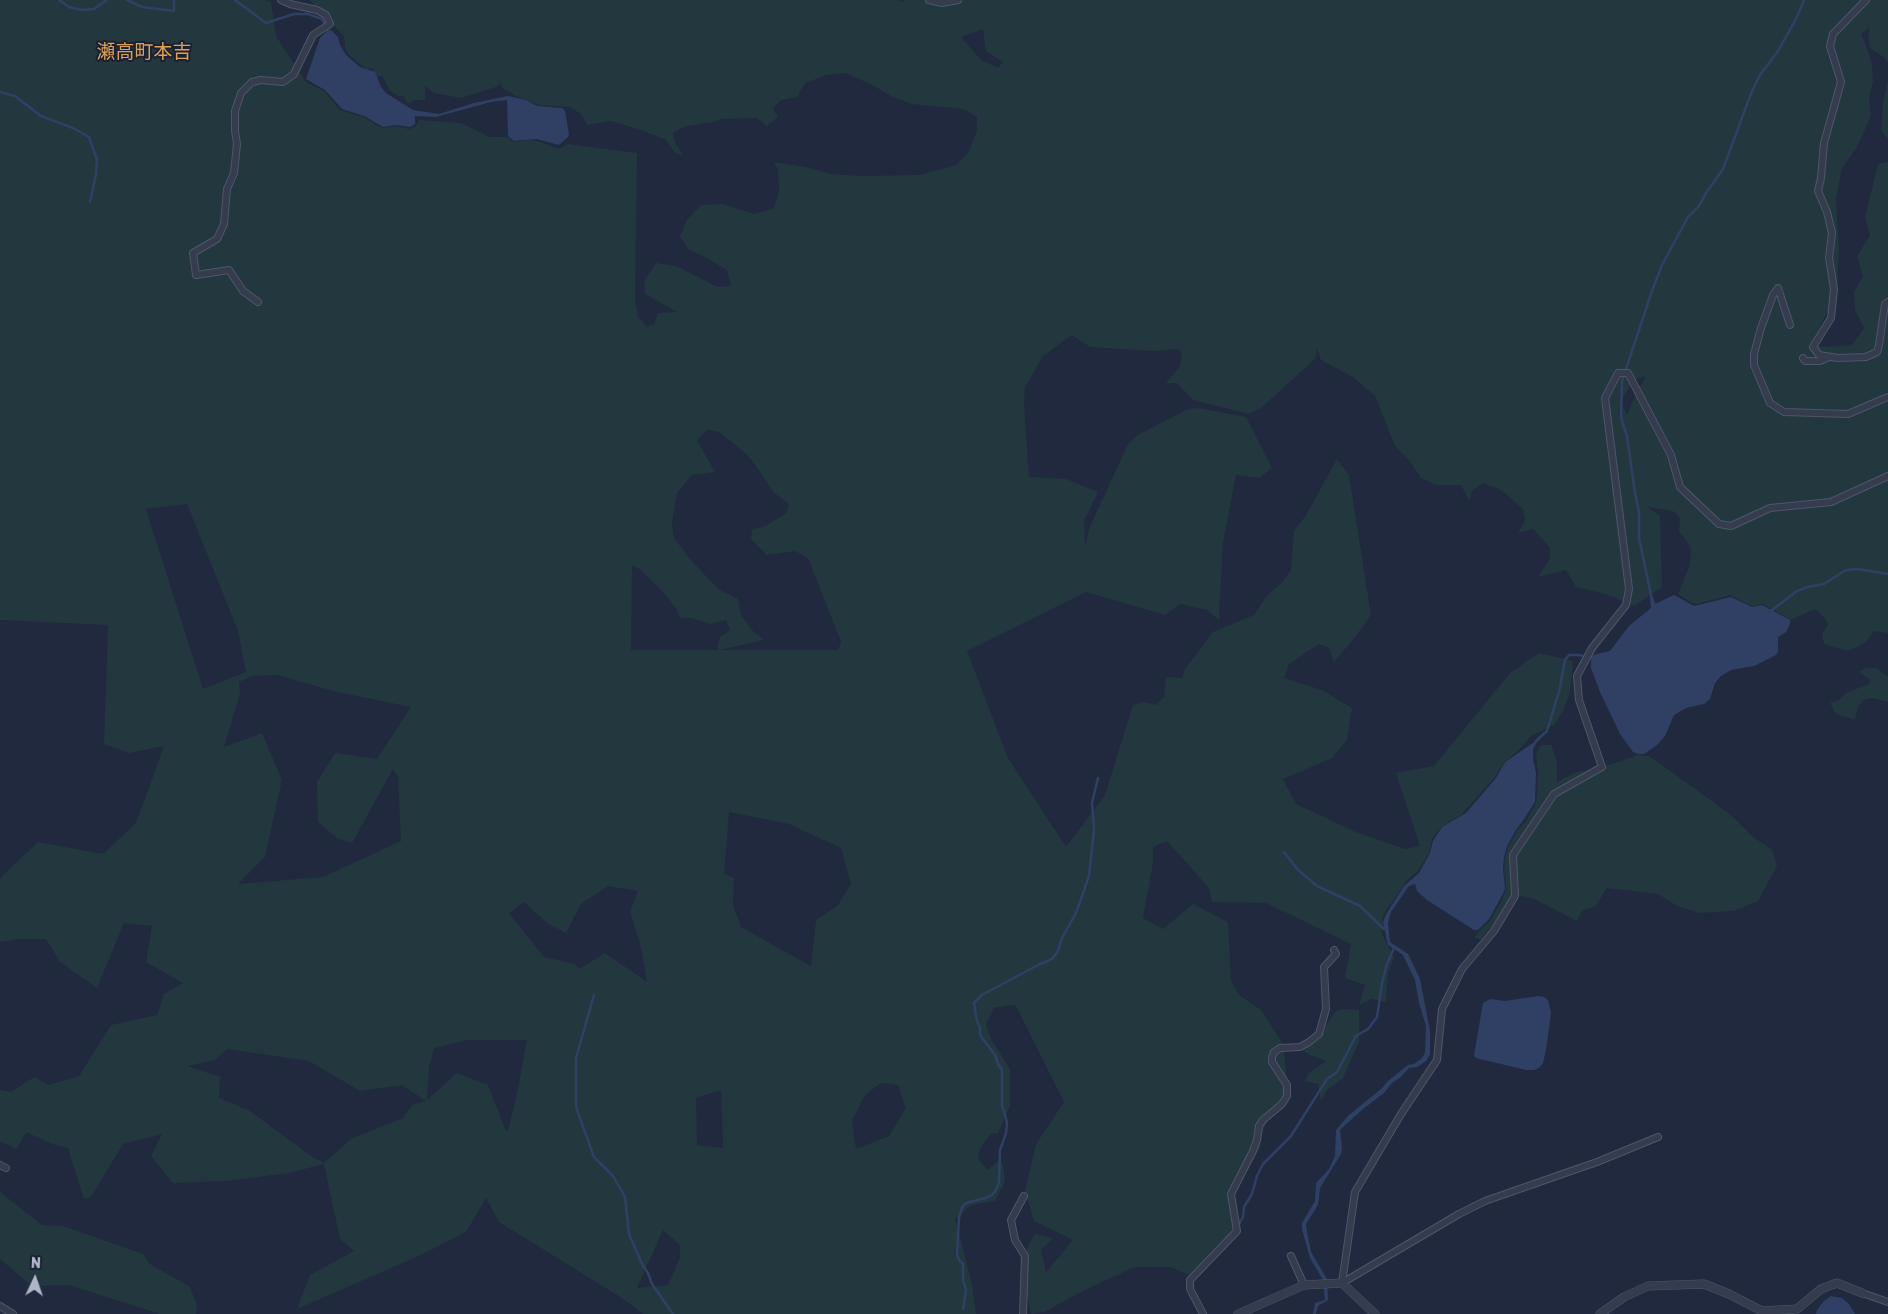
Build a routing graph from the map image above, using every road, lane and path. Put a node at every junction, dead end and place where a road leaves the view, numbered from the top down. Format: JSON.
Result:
{"nodes":[{"id":1,"x":281,"y":0,"type":"edge"},
{"id":2,"x":929,"y":0,"type":"edge"},
{"id":3,"x":958,"y":0,"type":"edge"},
{"id":4,"x":1866,"y":0,"type":"edge"},
{"id":5,"x":258,"y":302,"type":"dead end"},
{"id":6,"x":1888,"y":302,"type":"edge"},
{"id":7,"x":1790,"y":325,"type":"dead end"},
{"id":8,"x":1829,"y":357,"type":"junction"},
{"id":9,"x":1803,"y":358,"type":"dead end"},
{"id":10,"x":1888,"y":397,"type":"edge"},
{"id":11,"x":1888,"y":476,"type":"edge"},
{"id":12,"x":1334,"y":950,"type":"dead end"},
{"id":13,"x":1658,"y":1137,"type":"dead end"},
{"id":14,"x":1024,"y":1196,"type":"dead end"},
{"id":15,"x":1291,"y":1256,"type":"dead end"},
{"id":16,"x":1342,"y":1283,"type":"junction"},
{"id":17,"x":1304,"y":1285,"type":"junction"},
{"id":18,"x":1862,"y":1293,"type":"joint"},
{"id":19,"x":1888,"y":1302,"type":"edge"},
{"id":20,"x":0,"y":1306,"type":"edge"},
{"id":21,"x":12,"y":1314,"type":"edge"},
{"id":22,"x":1022,"y":1314,"type":"edge"},
{"id":23,"x":1203,"y":1314,"type":"edge"},
{"id":24,"x":1238,"y":1314,"type":"edge"},
{"id":25,"x":1375,"y":1314,"type":"edge"},
{"id":26,"x":1600,"y":1314,"type":"edge"}],
"edges":[{"from":1,"to":5,"type":"street"},
{"from":2,"to":3,"type":"street"},
{"from":4,"to":8,"type":"street"},
{"from":6,"to":8,"type":"street"},
{"from":7,"to":10,"type":"street"},
{"from":8,"to":9,"type":"street"},
{"from":11,"to":16,"type":"street"},
{"from":12,"to":23,"type":"street"},
{"from":13,"to":16,"type":"street"},
{"from":14,"to":22,"type":"street"},
{"from":15,"to":17,"type":"street"},
{"from":16,"to":17,"type":"street"},
{"from":16,"to":25,"type":"street"},
{"from":17,"to":24,"type":"street"},
{"from":18,"to":19,"type":"street"},
{"from":18,"to":26,"type":"street"},
{"from":20,"to":21,"type":"street"}]}
